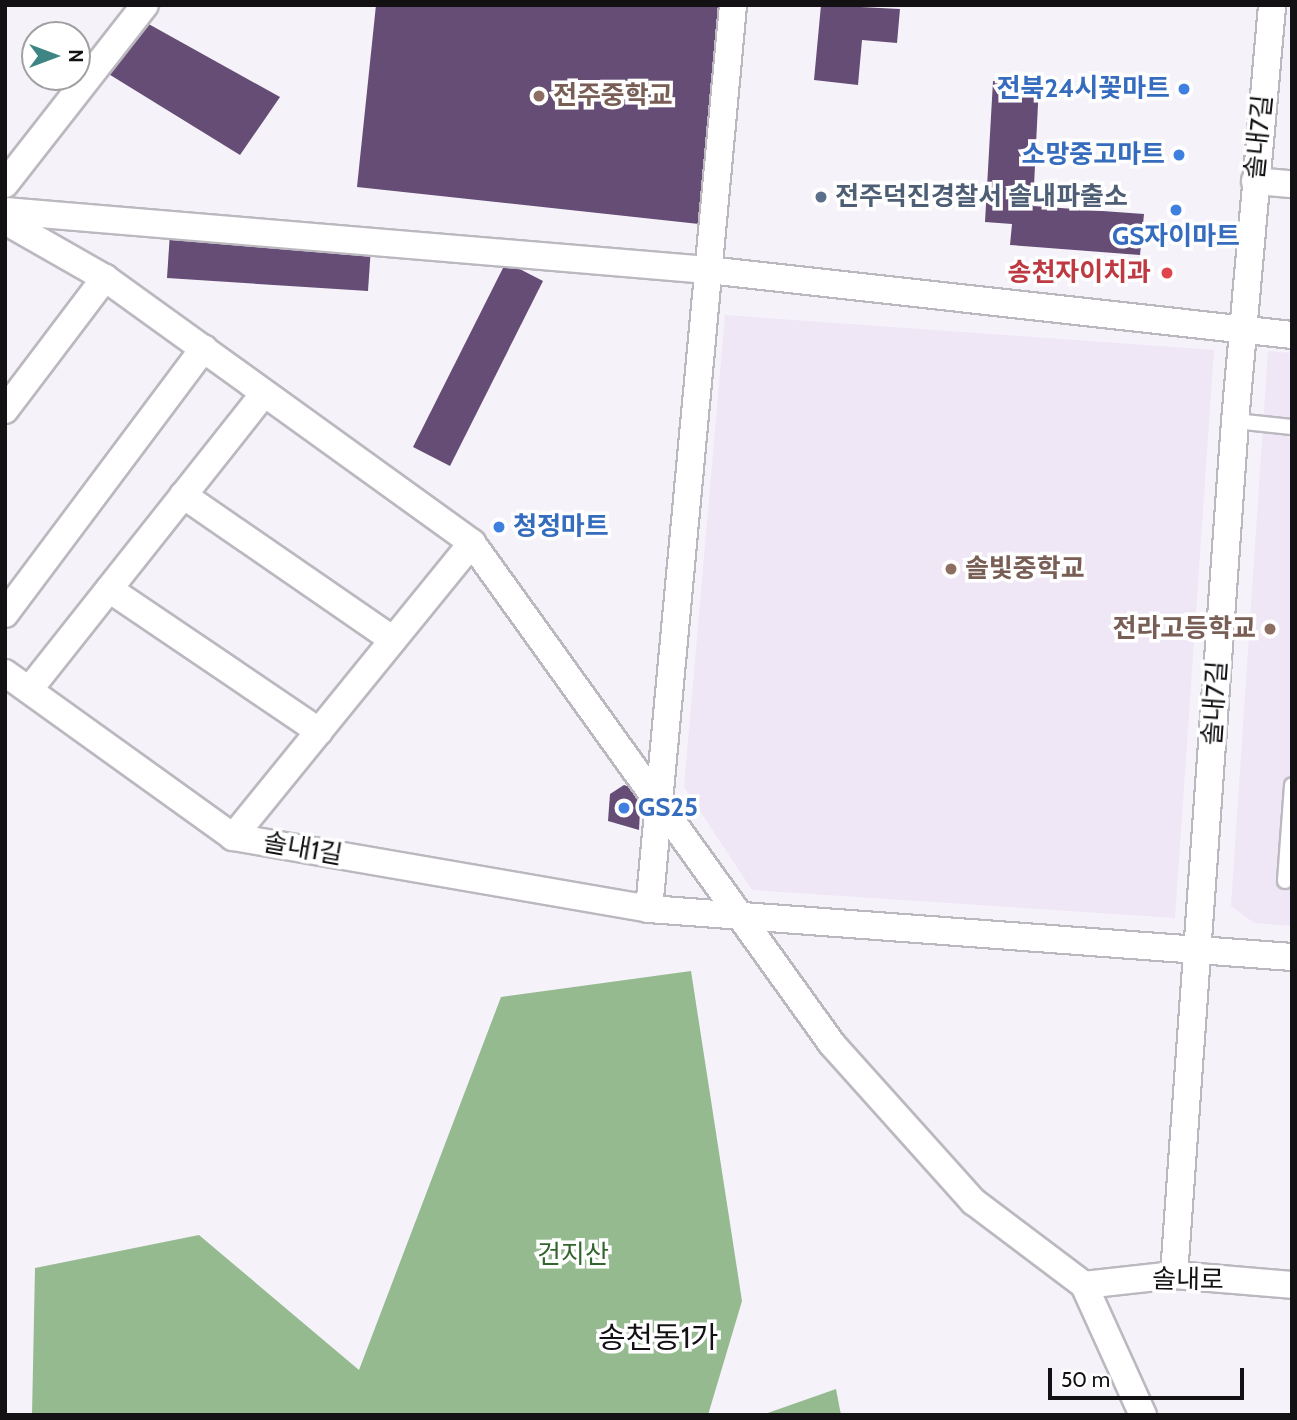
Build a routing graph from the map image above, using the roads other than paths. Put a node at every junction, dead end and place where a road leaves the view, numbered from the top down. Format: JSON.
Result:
{"nodes":[{"id":1,"x":145,"y":5,"type":"edge"},
{"id":2,"x":733,"y":5,"type":"edge"},
{"id":3,"x":1278,"y":22,"type":"edge"},
{"id":4,"x":1255,"y":181,"type":"junction"},
{"id":5,"x":5,"y":184,"type":"edge"},
{"id":6,"x":1292,"y":184,"type":"edge"},
{"id":7,"x":5,"y":211,"type":"edge"},
{"id":8,"x":5,"y":221,"type":"edge"},
{"id":9,"x":708,"y":270,"type":"junction"},
{"id":10,"x":105,"y":278,"type":"junction"},
{"id":11,"x":1242,"y":332,"type":"junction"},
{"id":12,"x":1292,"y":335,"type":"edge"},
{"id":13,"x":204,"y":348,"type":"junction"},
{"id":14,"x":263,"y":394,"type":"junction"},
{"id":15,"x":5,"y":410,"type":"edge"},
{"id":16,"x":1235,"y":421,"type":"junction"},
{"id":17,"x":1292,"y":427,"type":"edge"},
{"id":18,"x":183,"y":495,"type":"junction"},
{"id":19,"x":472,"y":543,"type":"junction"},
{"id":20,"x":109,"y":589,"type":"junction"},
{"id":21,"x":5,"y":614,"type":"edge"},
{"id":22,"x":393,"y":640,"type":"junction"},
{"id":23,"x":5,"y":673,"type":"edge"},
{"id":24,"x":29,"y":690,"type":"junction"},
{"id":25,"x":319,"y":731,"type":"junction"},
{"id":26,"x":1292,"y":785,"type":"edge"},
{"id":27,"x":659,"y":802,"type":"junction"},
{"id":28,"x":233,"y":837,"type":"junction"},
{"id":29,"x":1285,"y":881,"type":"dead end"},
{"id":30,"x":649,"y":909,"type":"junction"},
{"id":31,"x":740,"y":916,"type":"junction"},
{"id":32,"x":1198,"y":950,"type":"junction"},
{"id":33,"x":1292,"y":957,"type":"edge"},
{"id":34,"x":1174,"y":1275,"type":"junction"},
{"id":35,"x":1084,"y":1285,"type":"junction"},
{"id":36,"x":1292,"y":1285,"type":"edge"},
{"id":37,"x":1143,"y":1415,"type":"edge"}],
"edges":[{"from":1,"to":5,"type":"street"},
{"from":2,"to":9,"type":"street"},
{"from":3,"to":4,"type":"street","name":"솔내7길"},
{"from":4,"to":6,"type":"street"},
{"from":4,"to":11,"type":"street","name":"솔내7길"},
{"from":7,"to":9,"type":"street"},
{"from":8,"to":10,"type":"street"},
{"from":9,"to":11,"type":"street"},
{"from":9,"to":27,"type":"street"},
{"from":10,"to":13,"type":"street"},
{"from":10,"to":15,"type":"street"},
{"from":11,"to":12,"type":"street"},
{"from":11,"to":16,"type":"street","name":"솔내7길"},
{"from":13,"to":14,"type":"street"},
{"from":13,"to":21,"type":"street"},
{"from":14,"to":18,"type":"street"},
{"from":14,"to":19,"type":"street"},
{"from":16,"to":17,"type":"lane"},
{"from":16,"to":32,"type":"street","name":"솔내7길"},
{"from":18,"to":20,"type":"street"},
{"from":18,"to":22,"type":"street"},
{"from":19,"to":22,"type":"street"},
{"from":19,"to":27,"type":"street"},
{"from":20,"to":24,"type":"street"},
{"from":20,"to":25,"type":"street"},
{"from":22,"to":25,"type":"street"},
{"from":23,"to":24,"type":"street","name":"솔내1길"},
{"from":24,"to":28,"type":"street","name":"솔내1길"},
{"from":25,"to":28,"type":"street"},
{"from":26,"to":29,"type":"lane"},
{"from":27,"to":30,"type":"street"},
{"from":27,"to":31,"type":"street"},
{"from":28,"to":30,"type":"street","name":"솔내1길"},
{"from":30,"to":31,"type":"street","name":"솔내1길"},
{"from":31,"to":32,"type":"street","name":"솔내1길"},
{"from":31,"to":35,"type":"street"},
{"from":32,"to":33,"type":"street","name":"솔내1길"},
{"from":32,"to":34,"type":"street","name":"솔내7길"},
{"from":34,"to":35,"type":"street","name":"솔내로"},
{"from":34,"to":36,"type":"street","name":"솔내로"},
{"from":35,"to":37,"type":"street"}]}
